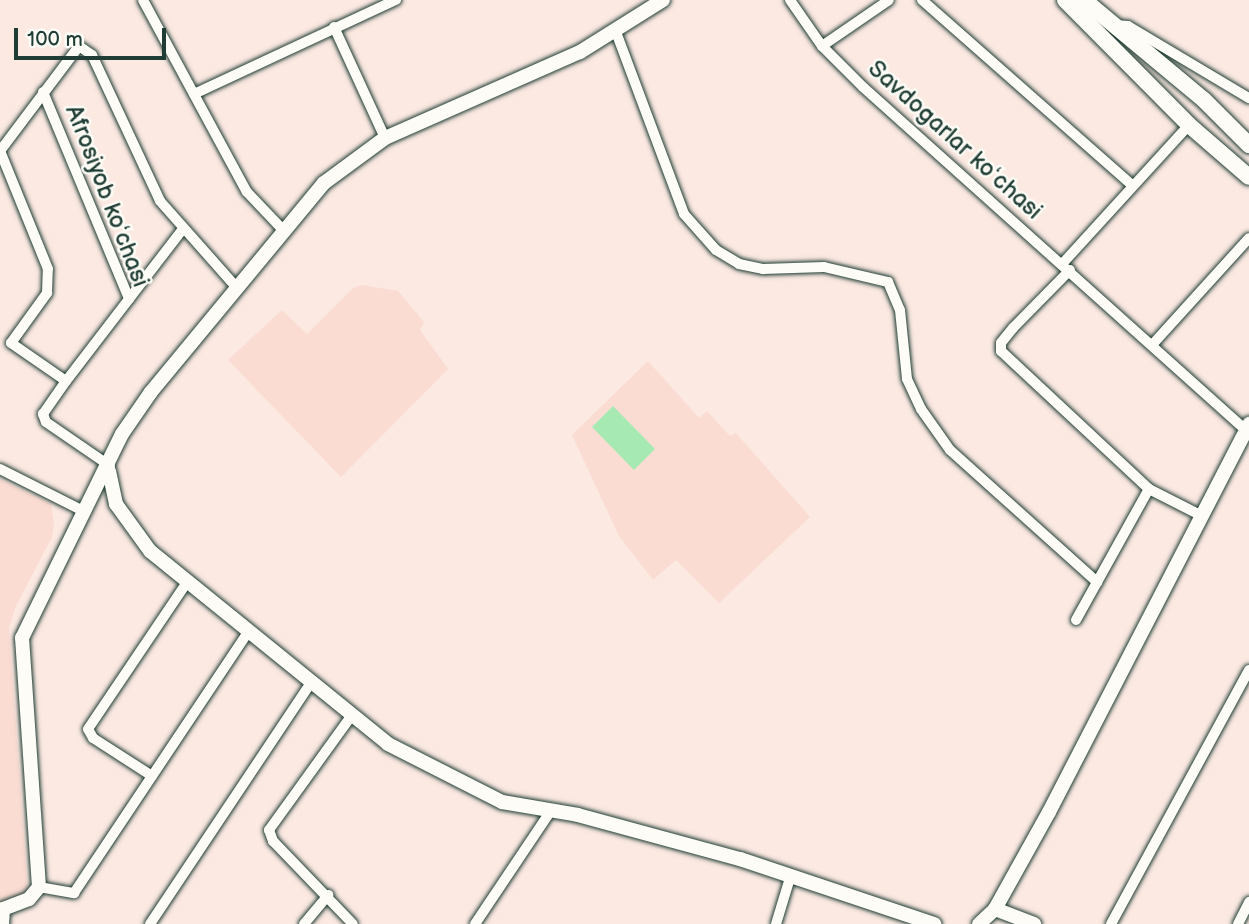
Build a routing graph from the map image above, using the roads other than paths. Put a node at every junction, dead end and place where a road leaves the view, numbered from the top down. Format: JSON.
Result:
{"nodes":[{"id":1,"x":144,"y":0,"type":"edge"},
{"id":2,"x":396,"y":0,"type":"edge"},
{"id":3,"x":663,"y":0,"type":"edge"},
{"id":4,"x":790,"y":0,"type":"edge"},
{"id":5,"x":889,"y":0,"type":"edge"},
{"id":6,"x":922,"y":0,"type":"edge"},
{"id":7,"x":1065,"y":0,"type":"edge"},
{"id":8,"x":1084,"y":0,"type":"edge"},
{"id":9,"x":1114,"y":25,"type":"junction"},
{"id":10,"x":334,"y":27,"type":"junction"},
{"id":11,"x":616,"y":32,"type":"junction"},
{"id":12,"x":822,"y":46,"type":"junction"},
{"id":13,"x":43,"y":92,"type":"junction"},
{"id":14,"x":194,"y":94,"type":"junction"},
{"id":15,"x":1249,"y":98,"type":"edge"},
{"id":16,"x":1189,"y":125,"type":"junction"},
{"id":17,"x":385,"y":138,"type":"junction"},
{"id":18,"x":1249,"y":145,"type":"edge"},
{"id":19,"x":0,"y":151,"type":"edge"},
{"id":20,"x":1249,"y":177,"type":"edge"},
{"id":21,"x":1133,"y":186,"type":"junction"},
{"id":22,"x":183,"y":229,"type":"junction"},
{"id":23,"x":284,"y":231,"type":"junction"},
{"id":24,"x":1249,"y":238,"type":"edge"},
{"id":25,"x":1066,"y":267,"type":"junction"},
{"id":26,"x":237,"y":288,"type":"junction"},
{"id":27,"x":129,"y":299,"type":"junction"},
{"id":28,"x":0,"y":336,"type":"edge"},
{"id":29,"x":11,"y":344,"type":"junction"},
{"id":30,"x":1152,"y":345,"type":"junction"},
{"id":31,"x":66,"y":381,"type":"junction"},
{"id":32,"x":1248,"y":428,"type":"edge"},
{"id":33,"x":110,"y":466,"type":"junction"},
{"id":34,"x":0,"y":469,"type":"edge"},
{"id":35,"x":1149,"y":489,"type":"junction"},
{"id":36,"x":85,"y":512,"type":"junction"},
{"id":37,"x":1202,"y":516,"type":"junction"},
{"id":38,"x":187,"y":582,"type":"junction"},
{"id":39,"x":1097,"y":582,"type":"junction"},
{"id":40,"x":1076,"y":620,"type":"dead end"},
{"id":41,"x":249,"y":631,"type":"junction"},
{"id":42,"x":1249,"y":670,"type":"edge"},
{"id":43,"x":311,"y":683,"type":"junction"},
{"id":44,"x":352,"y":715,"type":"junction"},
{"id":45,"x":152,"y":776,"type":"junction"},
{"id":46,"x":550,"y":812,"type":"junction"},
{"id":47,"x":790,"y":878,"type":"junction"},
{"id":48,"x":39,"y":887,"type":"junction"},
{"id":49,"x":328,"y":895,"type":"junction"},
{"id":50,"x":1249,"y":902,"type":"edge"},
{"id":51,"x":995,"y":909,"type":"junction"},
{"id":52,"x":2,"y":924,"type":"edge"},
{"id":53,"x":150,"y":924,"type":"edge"},
{"id":54,"x":304,"y":924,"type":"edge"},
{"id":55,"x":353,"y":924,"type":"edge"},
{"id":56,"x":475,"y":924,"type":"edge"},
{"id":57,"x":776,"y":924,"type":"edge"},
{"id":58,"x":934,"y":924,"type":"edge"},
{"id":59,"x":979,"y":924,"type":"edge"},
{"id":60,"x":1034,"y":924,"type":"edge"},
{"id":61,"x":1111,"y":924,"type":"edge"},
{"id":62,"x":1238,"y":924,"type":"edge"}],
"edges":[{"from":1,"to":14,"type":"street"},
{"from":2,"to":10,"type":"street"},
{"from":3,"to":11,"type":"street"},
{"from":4,"to":12,"type":"street","name":"Savdogarlar koʻchasi"},
{"from":5,"to":12,"type":"street"},
{"from":6,"to":21,"type":"street"},
{"from":7,"to":16,"type":"main road"},
{"from":8,"to":9,"type":"main road"},
{"from":9,"to":15,"type":"street"},
{"from":9,"to":18,"type":"main road"},
{"from":10,"to":14,"type":"street"},
{"from":10,"to":17,"type":"street"},
{"from":11,"to":17,"type":"street"},
{"from":11,"to":39,"type":"street"},
{"from":12,"to":25,"type":"street","name":"Savdogarlar koʻchasi"},
{"from":13,"to":19,"type":"street","name":"Afrosiyob koʻchasi"},
{"from":13,"to":22,"type":"street","name":"Afrosiyob koʻchasi"},
{"from":13,"to":27,"type":"street","name":"Afrosiyob koʻchasi"},
{"from":14,"to":23,"type":"street"},
{"from":16,"to":20,"type":"main road"},
{"from":16,"to":21,"type":"street"},
{"from":17,"to":23,"type":"street"},
{"from":19,"to":29,"type":"street","name":"Afrosiyob koʻchasi"},
{"from":21,"to":25,"type":"street"},
{"from":22,"to":26,"type":"street","name":"Afrosiyob koʻchasi"},
{"from":22,"to":27,"type":"street"},
{"from":23,"to":26,"type":"street"},
{"from":24,"to":30,"type":"street"},
{"from":25,"to":30,"type":"street","name":"Savdogarlar koʻchasi"},
{"from":25,"to":35,"type":"street"},
{"from":26,"to":33,"type":"street"},
{"from":27,"to":31,"type":"street","name":"Afrosiyob koʻchasi"},
{"from":28,"to":29,"type":"street"},
{"from":29,"to":31,"type":"street"},
{"from":30,"to":32,"type":"street","name":"Savdogarlar koʻchasi"},
{"from":31,"to":33,"type":"street","name":"Afrosiyob koʻchasi"},
{"from":32,"to":37,"type":"street"},
{"from":33,"to":36,"type":"street"},
{"from":33,"to":38,"type":"street"},
{"from":34,"to":36,"type":"street"},
{"from":35,"to":37,"type":"street"},
{"from":35,"to":39,"type":"street"},
{"from":36,"to":48,"type":"street"},
{"from":37,"to":51,"type":"street"},
{"from":38,"to":41,"type":"street"},
{"from":38,"to":45,"type":"street"},
{"from":39,"to":40,"type":"street"},
{"from":41,"to":43,"type":"street"},
{"from":41,"to":45,"type":"street"},
{"from":42,"to":61,"type":"street"},
{"from":43,"to":44,"type":"street"},
{"from":43,"to":53,"type":"street"},
{"from":44,"to":46,"type":"street"},
{"from":44,"to":49,"type":"street"},
{"from":45,"to":48,"type":"street"},
{"from":46,"to":47,"type":"street"},
{"from":46,"to":56,"type":"street"},
{"from":47,"to":57,"type":"street"},
{"from":47,"to":58,"type":"street"},
{"from":48,"to":52,"type":"street"},
{"from":49,"to":54,"type":"street"},
{"from":49,"to":55,"type":"street"},
{"from":50,"to":62,"type":"street"},
{"from":51,"to":59,"type":"street"},
{"from":51,"to":60,"type":"street"}]}
